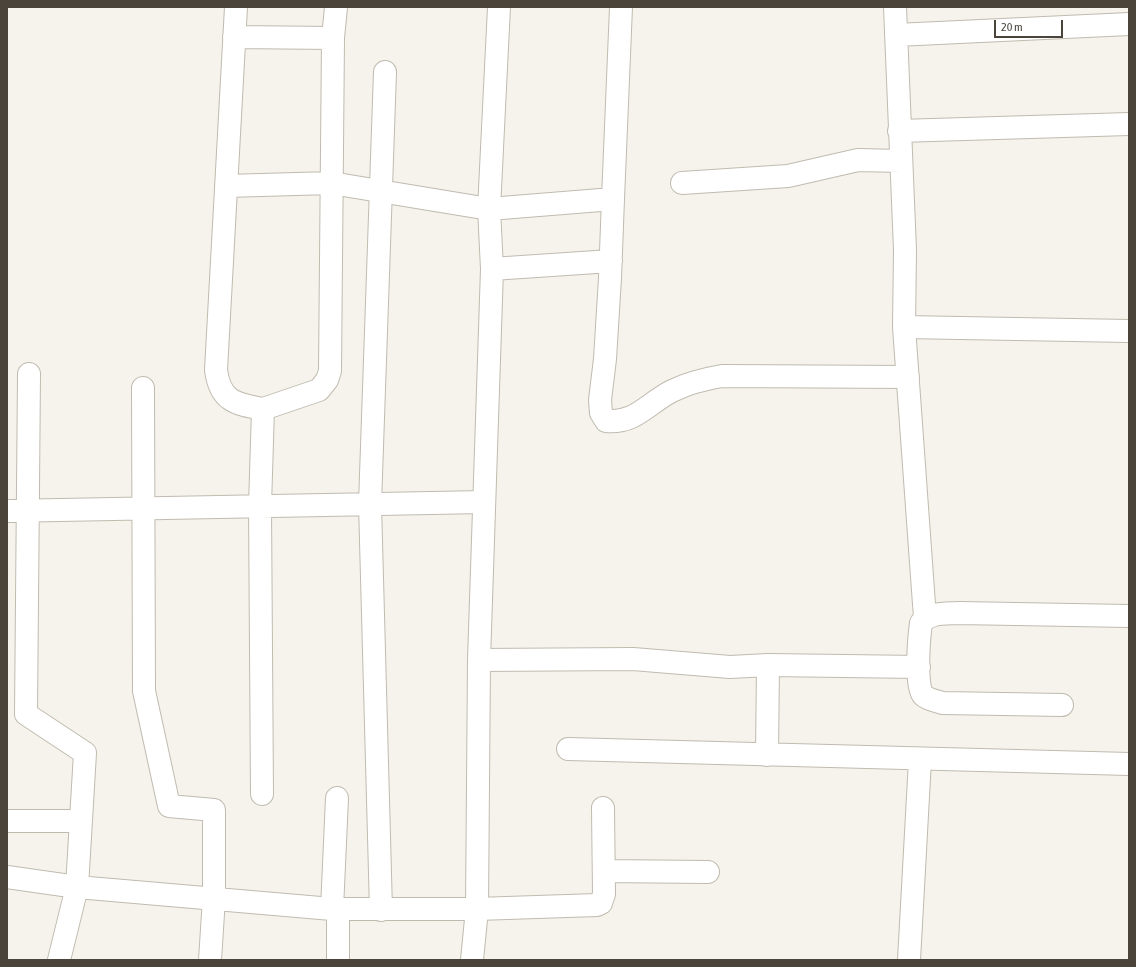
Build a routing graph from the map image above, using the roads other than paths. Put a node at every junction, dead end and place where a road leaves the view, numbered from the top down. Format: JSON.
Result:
{"nodes":[{"id":1,"x":236,"y":7,"type":"edge"},
{"id":2,"x":336,"y":7,"type":"edge"},
{"id":3,"x":499,"y":7,"type":"edge"},
{"id":4,"x":625,"y":7,"type":"edge"},
{"id":5,"x":895,"y":7,"type":"edge"},
{"id":6,"x":1129,"y":24,"type":"edge"},
{"id":7,"x":896,"y":35,"type":"junction"},
{"id":8,"x":234,"y":37,"type":"junction"},
{"id":9,"x":333,"y":38,"type":"junction"},
{"id":10,"x":385,"y":72,"type":"dead end"},
{"id":11,"x":1129,"y":124,"type":"edge"},
{"id":12,"x":899,"y":130,"type":"junction"},
{"id":13,"x":901,"y":161,"type":"junction"},
{"id":14,"x":331,"y":183,"type":"junction"},
{"id":15,"x":682,"y":183,"type":"dead end"},
{"id":16,"x":226,"y":186,"type":"junction"},
{"id":17,"x":381,"y":192,"type":"junction"},
{"id":18,"x":613,"y":199,"type":"junction"},
{"id":19,"x":489,"y":209,"type":"junction"},
{"id":20,"x":611,"y":261,"type":"junction"},
{"id":21,"x":492,"y":269,"type":"junction"},
{"id":22,"x":904,"y":327,"type":"junction"},
{"id":23,"x":1129,"y":331,"type":"edge"},
{"id":24,"x":29,"y":374,"type":"dead end"},
{"id":25,"x":908,"y":377,"type":"junction"},
{"id":26,"x":143,"y":388,"type":"dead end"},
{"id":27,"x":262,"y":409,"type":"junction"},
{"id":28,"x":484,"y":502,"type":"junction"},
{"id":29,"x":370,"y":504,"type":"junction"},
{"id":30,"x":260,"y":506,"type":"junction"},
{"id":31,"x":143,"y":508,"type":"junction"},
{"id":32,"x":17,"y":511,"type":"edge"},
{"id":33,"x":1129,"y":616,"type":"edge"},
{"id":34,"x":925,"y":618,"type":"junction"},
{"id":35,"x":479,"y":660,"type":"junction"},
{"id":36,"x":768,"y":665,"type":"junction"},
{"id":37,"x":919,"y":667,"type":"junction"},
{"id":38,"x":1062,"y":705,"type":"dead end"},
{"id":39,"x":568,"y":749,"type":"dead end"},
{"id":40,"x":767,"y":755,"type":"junction"},
{"id":41,"x":920,"y":760,"type":"junction"},
{"id":42,"x":1129,"y":764,"type":"edge"},
{"id":43,"x":262,"y":794,"type":"dead end"},
{"id":44,"x":337,"y":798,"type":"dead end"},
{"id":45,"x":603,"y":808,"type":"dead end"},
{"id":46,"x":7,"y":821,"type":"edge"},
{"id":47,"x":80,"y":821,"type":"junction"},
{"id":48,"x":604,"y":871,"type":"junction"},
{"id":49,"x":708,"y":872,"type":"dead end"},
{"id":50,"x":7,"y":877,"type":"edge"},
{"id":51,"x":77,"y":887,"type":"junction"},
{"id":52,"x":214,"y":898,"type":"junction"},
{"id":53,"x":335,"y":909,"type":"junction"},
{"id":54,"x":477,"y":909,"type":"junction"},
{"id":55,"x":381,"y":910,"type":"junction"},
{"id":56,"x":59,"y":960,"type":"edge"},
{"id":57,"x":210,"y":960,"type":"edge"},
{"id":58,"x":338,"y":960,"type":"edge"},
{"id":59,"x":472,"y":960,"type":"edge"},
{"id":60,"x":909,"y":960,"type":"edge"}],
"edges":[{"from":1,"to":8,"type":"street"},
{"from":2,"to":9,"type":"street"},
{"from":3,"to":19,"type":"street"},
{"from":4,"to":18,"type":"street"},
{"from":5,"to":7,"type":"street"},
{"from":6,"to":7,"type":"street"},
{"from":7,"to":12,"type":"street"},
{"from":8,"to":9,"type":"street"},
{"from":8,"to":16,"type":"street"},
{"from":9,"to":14,"type":"street"},
{"from":10,"to":17,"type":"street"},
{"from":11,"to":12,"type":"street"},
{"from":12,"to":13,"type":"street"},
{"from":13,"to":15,"type":"street"},
{"from":13,"to":22,"type":"street"},
{"from":14,"to":16,"type":"street"},
{"from":14,"to":17,"type":"street"},
{"from":14,"to":27,"type":"street"},
{"from":16,"to":27,"type":"street"},
{"from":17,"to":19,"type":"street"},
{"from":17,"to":29,"type":"street"},
{"from":18,"to":19,"type":"street"},
{"from":18,"to":20,"type":"street"},
{"from":19,"to":21,"type":"street"},
{"from":20,"to":21,"type":"street"},
{"from":20,"to":25,"type":"street"},
{"from":21,"to":28,"type":"street"},
{"from":22,"to":23,"type":"street"},
{"from":22,"to":25,"type":"street"},
{"from":24,"to":32,"type":"street"},
{"from":25,"to":34,"type":"street"},
{"from":26,"to":31,"type":"street"},
{"from":27,"to":30,"type":"street"},
{"from":28,"to":29,"type":"street"},
{"from":28,"to":35,"type":"street"},
{"from":29,"to":30,"type":"street"},
{"from":29,"to":55,"type":"street"},
{"from":30,"to":31,"type":"street"},
{"from":30,"to":43,"type":"street"},
{"from":31,"to":32,"type":"street"},
{"from":31,"to":52,"type":"street"},
{"from":32,"to":47,"type":"street"},
{"from":33,"to":34,"type":"street"},
{"from":34,"to":37,"type":"street"},
{"from":35,"to":36,"type":"street"},
{"from":35,"to":54,"type":"street"},
{"from":36,"to":37,"type":"street"},
{"from":36,"to":40,"type":"street"},
{"from":37,"to":38,"type":"street"},
{"from":39,"to":40,"type":"street"},
{"from":40,"to":41,"type":"street"},
{"from":41,"to":42,"type":"street"},
{"from":41,"to":60,"type":"street"},
{"from":44,"to":53,"type":"street"},
{"from":45,"to":48,"type":"street"},
{"from":46,"to":47,"type":"street"},
{"from":47,"to":51,"type":"street"},
{"from":48,"to":49,"type":"street"},
{"from":48,"to":54,"type":"street"},
{"from":50,"to":51,"type":"street"},
{"from":51,"to":52,"type":"street"},
{"from":51,"to":56,"type":"street"},
{"from":52,"to":53,"type":"street"},
{"from":52,"to":57,"type":"street"},
{"from":53,"to":55,"type":"street"},
{"from":53,"to":58,"type":"street"},
{"from":54,"to":55,"type":"street"},
{"from":54,"to":59,"type":"street"}]}
